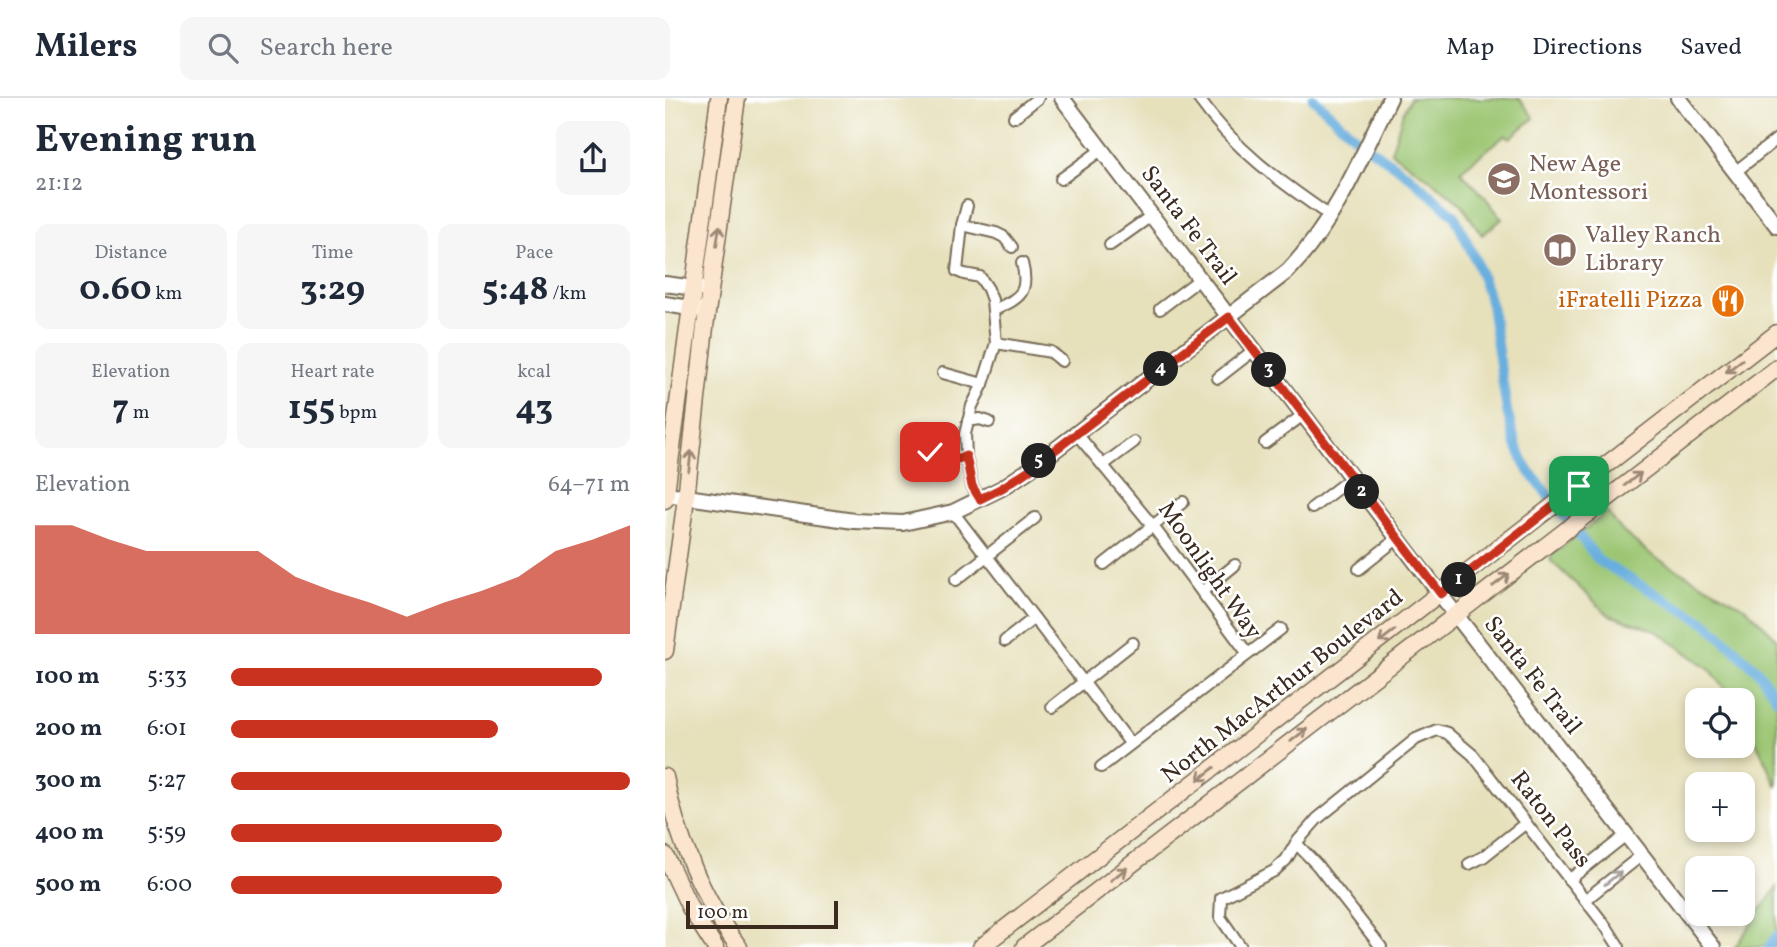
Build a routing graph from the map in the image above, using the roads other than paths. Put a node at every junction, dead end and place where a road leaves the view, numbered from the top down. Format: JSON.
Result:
{"nodes":[{"id":1,"x":1038,"y":98,"type":"edge"},
{"id":2,"x":1062,"y":98,"type":"edge"},
{"id":3,"x":1198,"y":98,"type":"edge"},
{"id":4,"x":1390,"y":98,"type":"edge"},
{"id":5,"x":1678,"y":98,"type":"edge"},
{"id":6,"x":717,"y":111,"type":"edge"},
{"id":7,"x":735,"y":112,"type":"edge"},
{"id":8,"x":1014,"y":117,"type":"dead end"},
{"id":9,"x":1777,"y":139,"type":"edge"},
{"id":10,"x":1101,"y":150,"type":"junction"},
{"id":11,"x":1735,"y":172,"type":"junction"},
{"id":12,"x":1061,"y":179,"type":"dead end"},
{"id":13,"x":967,"y":206,"type":"dead end"},
{"id":14,"x":1151,"y":216,"type":"junction"},
{"id":15,"x":1330,"y":216,"type":"junction"},
{"id":16,"x":962,"y":225,"type":"junction"},
{"id":17,"x":1777,"y":226,"type":"edge"},
{"id":18,"x":1110,"y":245,"type":"dead end"},
{"id":19,"x":1013,"y":247,"type":"dead end"},
{"id":20,"x":1021,"y":263,"type":"dead end"},
{"id":21,"x":1200,"y":279,"type":"junction"},
{"id":22,"x":665,"y":284,"type":"edge"},
{"id":23,"x":692,"y":288,"type":"junction"},
{"id":24,"x":710,"y":290,"type":"junction"},
{"id":25,"x":665,"y":304,"type":"edge"},
{"id":26,"x":690,"y":308,"type":"junction"},
{"id":27,"x":1160,"y":309,"type":"dead end"},
{"id":28,"x":708,"y":310,"type":"junction"},
{"id":29,"x":994,"y":310,"type":"junction"},
{"id":30,"x":1229,"y":317,"type":"junction"},
{"id":31,"x":1777,"y":333,"type":"edge"},
{"id":32,"x":996,"y":343,"type":"junction"},
{"id":33,"x":1254,"y":350,"type":"junction"},
{"id":34,"x":1062,"y":361,"type":"dead end"},
{"id":35,"x":1777,"y":368,"type":"edge"},
{"id":36,"x":943,"y":373,"type":"dead end"},
{"id":37,"x":1218,"y":378,"type":"dead end"},
{"id":38,"x":983,"y":384,"type":"junction"},
{"id":39,"x":1303,"y":415,"type":"junction"},
{"id":40,"x":968,"y":421,"type":"junction"},
{"id":41,"x":989,"y":422,"type":"dead end"},
{"id":42,"x":1659,"y":424,"type":"junction"},
{"id":43,"x":1076,"y":433,"type":"junction"},
{"id":44,"x":1134,"y":442,"type":"dead end"},
{"id":45,"x":1265,"y":443,"type":"dead end"},
{"id":46,"x":1676,"y":446,"type":"junction"},
{"id":47,"x":930,"y":452,"type":"dead end"},
{"id":48,"x":966,"y":456,"type":"junction"},
{"id":49,"x":1103,"y":465,"type":"junction"},
{"id":50,"x":1352,"y":478,"type":"junction"},
{"id":51,"x":666,"y":495,"type":"edge"},
{"id":52,"x":686,"y":498,"type":"junction"},
{"id":53,"x":980,"y":499,"type":"junction"},
{"id":54,"x":665,"y":500,"type":"edge"},
{"id":55,"x":1183,"y":502,"type":"dead end"},
{"id":56,"x":1312,"y":508,"type":"dead end"},
{"id":57,"x":953,"y":512,"type":"junction"},
{"id":58,"x":1035,"y":519,"type":"dead end"},
{"id":59,"x":1152,"y":525,"type":"junction"},
{"id":60,"x":1398,"y":538,"type":"junction"},
{"id":61,"x":986,"y":557,"type":"junction"},
{"id":62,"x":1104,"y":564,"type":"dead end"},
{"id":63,"x":1234,"y":565,"type":"dead end"},
{"id":64,"x":1359,"y":569,"type":"dead end"},
{"id":65,"x":956,"y":580,"type":"dead end"},
{"id":66,"x":1202,"y":592,"type":"junction"},
{"id":67,"x":1441,"y":594,"type":"junction"},
{"id":68,"x":1456,"y":614,"type":"junction"},
{"id":69,"x":1034,"y":618,"type":"junction"},
{"id":70,"x":1281,"y":629,"type":"dead end"},
{"id":71,"x":1005,"y":641,"type":"dead end"},
{"id":72,"x":1133,"y":643,"type":"dead end"},
{"id":73,"x":665,"y":650,"type":"edge"},
{"id":74,"x":1248,"y":654,"type":"junction"},
{"id":75,"x":1083,"y":682,"type":"junction"},
{"id":76,"x":1052,"y":707,"type":"dead end"},
{"id":77,"x":1131,"y":743,"type":"junction"},
{"id":78,"x":1101,"y":767,"type":"dead end"},
{"id":79,"x":665,"y":777,"type":"edge"},
{"id":80,"x":1526,"y":823,"type":"junction"},
{"id":81,"x":1626,"y":835,"type":"junction"},
{"id":82,"x":1296,"y":843,"type":"junction"},
{"id":83,"x":665,"y":855,"type":"edge"},
{"id":84,"x":1642,"y":855,"type":"junction"},
{"id":85,"x":1469,"y":864,"type":"dead end"},
{"id":86,"x":1569,"y":880,"type":"junction"},
{"id":87,"x":1585,"y":900,"type":"junction"},
{"id":88,"x":718,"y":915,"type":"junction"},
{"id":89,"x":699,"y":925,"type":"junction"},
{"id":90,"x":715,"y":947,"type":"edge"},
{"id":91,"x":739,"y":947,"type":"edge"},
{"id":92,"x":981,"y":947,"type":"edge"},
{"id":93,"x":1024,"y":947,"type":"edge"},
{"id":94,"x":1241,"y":947,"type":"edge"},
{"id":95,"x":1381,"y":947,"type":"edge"},
{"id":96,"x":1619,"y":947,"type":"edge"},
{"id":97,"x":1713,"y":947,"type":"edge"}],
"edges":[{"from":1,"to":8,"type":"street"},
{"from":2,"to":10,"type":"street","name":"Santa Fe Trail"},
{"from":3,"to":15,"type":"street"},
{"from":4,"to":15,"type":"street"},
{"from":5,"to":11,"type":"street"},
{"from":6,"to":7,"type":"main road"},
{"from":6,"to":23,"type":"main road"},
{"from":24,"to":7,"type":"main road","one_way":true},
{"from":9,"to":11,"type":"street"},
{"from":10,"to":12,"type":"street"},
{"from":10,"to":14,"type":"street","name":"Santa Fe Trail"},
{"from":11,"to":17,"type":"street"},
{"from":13,"to":16,"type":"street"},
{"from":14,"to":18,"type":"street"},
{"from":14,"to":21,"type":"street","name":"Santa Fe Trail"},
{"from":15,"to":30,"type":"street"},
{"from":16,"to":19,"type":"street"},
{"from":16,"to":29,"type":"street"},
{"from":20,"to":29,"type":"street"},
{"from":21,"to":27,"type":"street"},
{"from":21,"to":30,"type":"street","name":"Santa Fe Trail"},
{"from":22,"to":23,"type":"street"},
{"from":23,"to":24,"type":"street"},
{"from":23,"to":26,"type":"main road"},
{"from":24,"to":28,"type":"main road"},
{"from":25,"to":26,"type":"street"},
{"from":26,"to":28,"type":"street"},
{"from":26,"to":51,"type":"main road"},
{"from":52,"to":28,"type":"main road","one_way":true},
{"from":29,"to":32,"type":"street"},
{"from":30,"to":33,"type":"street","name":"Santa Fe Trail"},
{"from":30,"to":43,"type":"street"},
{"from":31,"to":42,"type":"main road","name":"North MacArthur Boulevard","one_way":true},
{"from":32,"to":34,"type":"street"},
{"from":32,"to":38,"type":"street"},
{"from":33,"to":37,"type":"street"},
{"from":33,"to":39,"type":"street","name":"Santa Fe Trail"},
{"from":35,"to":46,"type":"main road","name":"North MacArthur Boulevard"},
{"from":36,"to":38,"type":"street"},
{"from":38,"to":40,"type":"street"},
{"from":39,"to":45,"type":"street"},
{"from":39,"to":50,"type":"street","name":"Santa Fe Trail"},
{"from":40,"to":41,"type":"street"},
{"from":40,"to":48,"type":"street"},
{"from":42,"to":46,"type":"main road"},
{"from":42,"to":67,"type":"main road","name":"North MacArthur Boulevard"},
{"from":43,"to":49,"type":"street","name":"Moonlight Way"},
{"from":43,"to":53,"type":"street"},
{"from":44,"to":49,"type":"street"},
{"from":68,"to":46,"type":"main road","name":"North MacArthur Boulevard","one_way":true},
{"from":47,"to":48,"type":"street"},
{"from":48,"to":53,"type":"street"},
{"from":49,"to":59,"type":"street","name":"Moonlight Way"},
{"from":50,"to":56,"type":"street"},
{"from":50,"to":60,"type":"street","name":"Santa Fe Trail"},
{"from":51,"to":52,"type":"street"},
{"from":51,"to":54,"type":"main road"},
{"from":52,"to":57,"type":"street"},
{"from":52,"to":73,"type":"main road"},
{"from":53,"to":57,"type":"street"},
{"from":55,"to":59,"type":"street"},
{"from":57,"to":61,"type":"street"},
{"from":58,"to":61,"type":"street"},
{"from":59,"to":62,"type":"street"},
{"from":59,"to":66,"type":"street","name":"Moonlight Way"},
{"from":60,"to":64,"type":"street"},
{"from":60,"to":67,"type":"street","name":"Santa Fe Trail"},
{"from":61,"to":65,"type":"street"},
{"from":61,"to":69,"type":"street"},
{"from":63,"to":66,"type":"street"},
{"from":66,"to":74,"type":"street","name":"Moonlight Way"},
{"from":67,"to":68,"type":"street","name":"Santa Fe Trail"},
{"from":67,"to":92,"type":"main road","name":"North MacArthur Boulevard","one_way":true},
{"from":68,"to":81,"type":"street","name":"Santa Fe Trail"},
{"from":93,"to":68,"type":"main road","name":"North MacArthur Boulevard","one_way":true},
{"from":69,"to":71,"type":"street"},
{"from":69,"to":75,"type":"street"},
{"from":70,"to":74,"type":"street"},
{"from":72,"to":75,"type":"street"},
{"from":74,"to":77,"type":"street","name":"Moonlight Way"},
{"from":75,"to":76,"type":"street"},
{"from":75,"to":77,"type":"street"},
{"from":77,"to":78,"type":"street","name":"Moonlight Way"},
{"from":79,"to":88,"type":"main road"},
{"from":80,"to":82,"type":"street","name":"Raton Pass"},
{"from":80,"to":85,"type":"street"},
{"from":80,"to":86,"type":"street","name":"Raton Pass"},
{"from":81,"to":84,"type":"street","name":"Santa Fe Trail"},
{"from":81,"to":86,"type":"street"},
{"from":82,"to":94,"type":"street"},
{"from":82,"to":95,"type":"street"},
{"from":83,"to":89,"type":"main road"},
{"from":87,"to":84,"type":"street","one_way":true},
{"from":84,"to":97,"type":"street","name":"Santa Fe Trail"},
{"from":86,"to":87,"type":"street","name":"Raton Pass"},
{"from":87,"to":96,"type":"street","name":"Raton Pass"},
{"from":88,"to":89,"type":"main road"},
{"from":88,"to":91,"type":"main road"},
{"from":89,"to":90,"type":"main road"}]}
